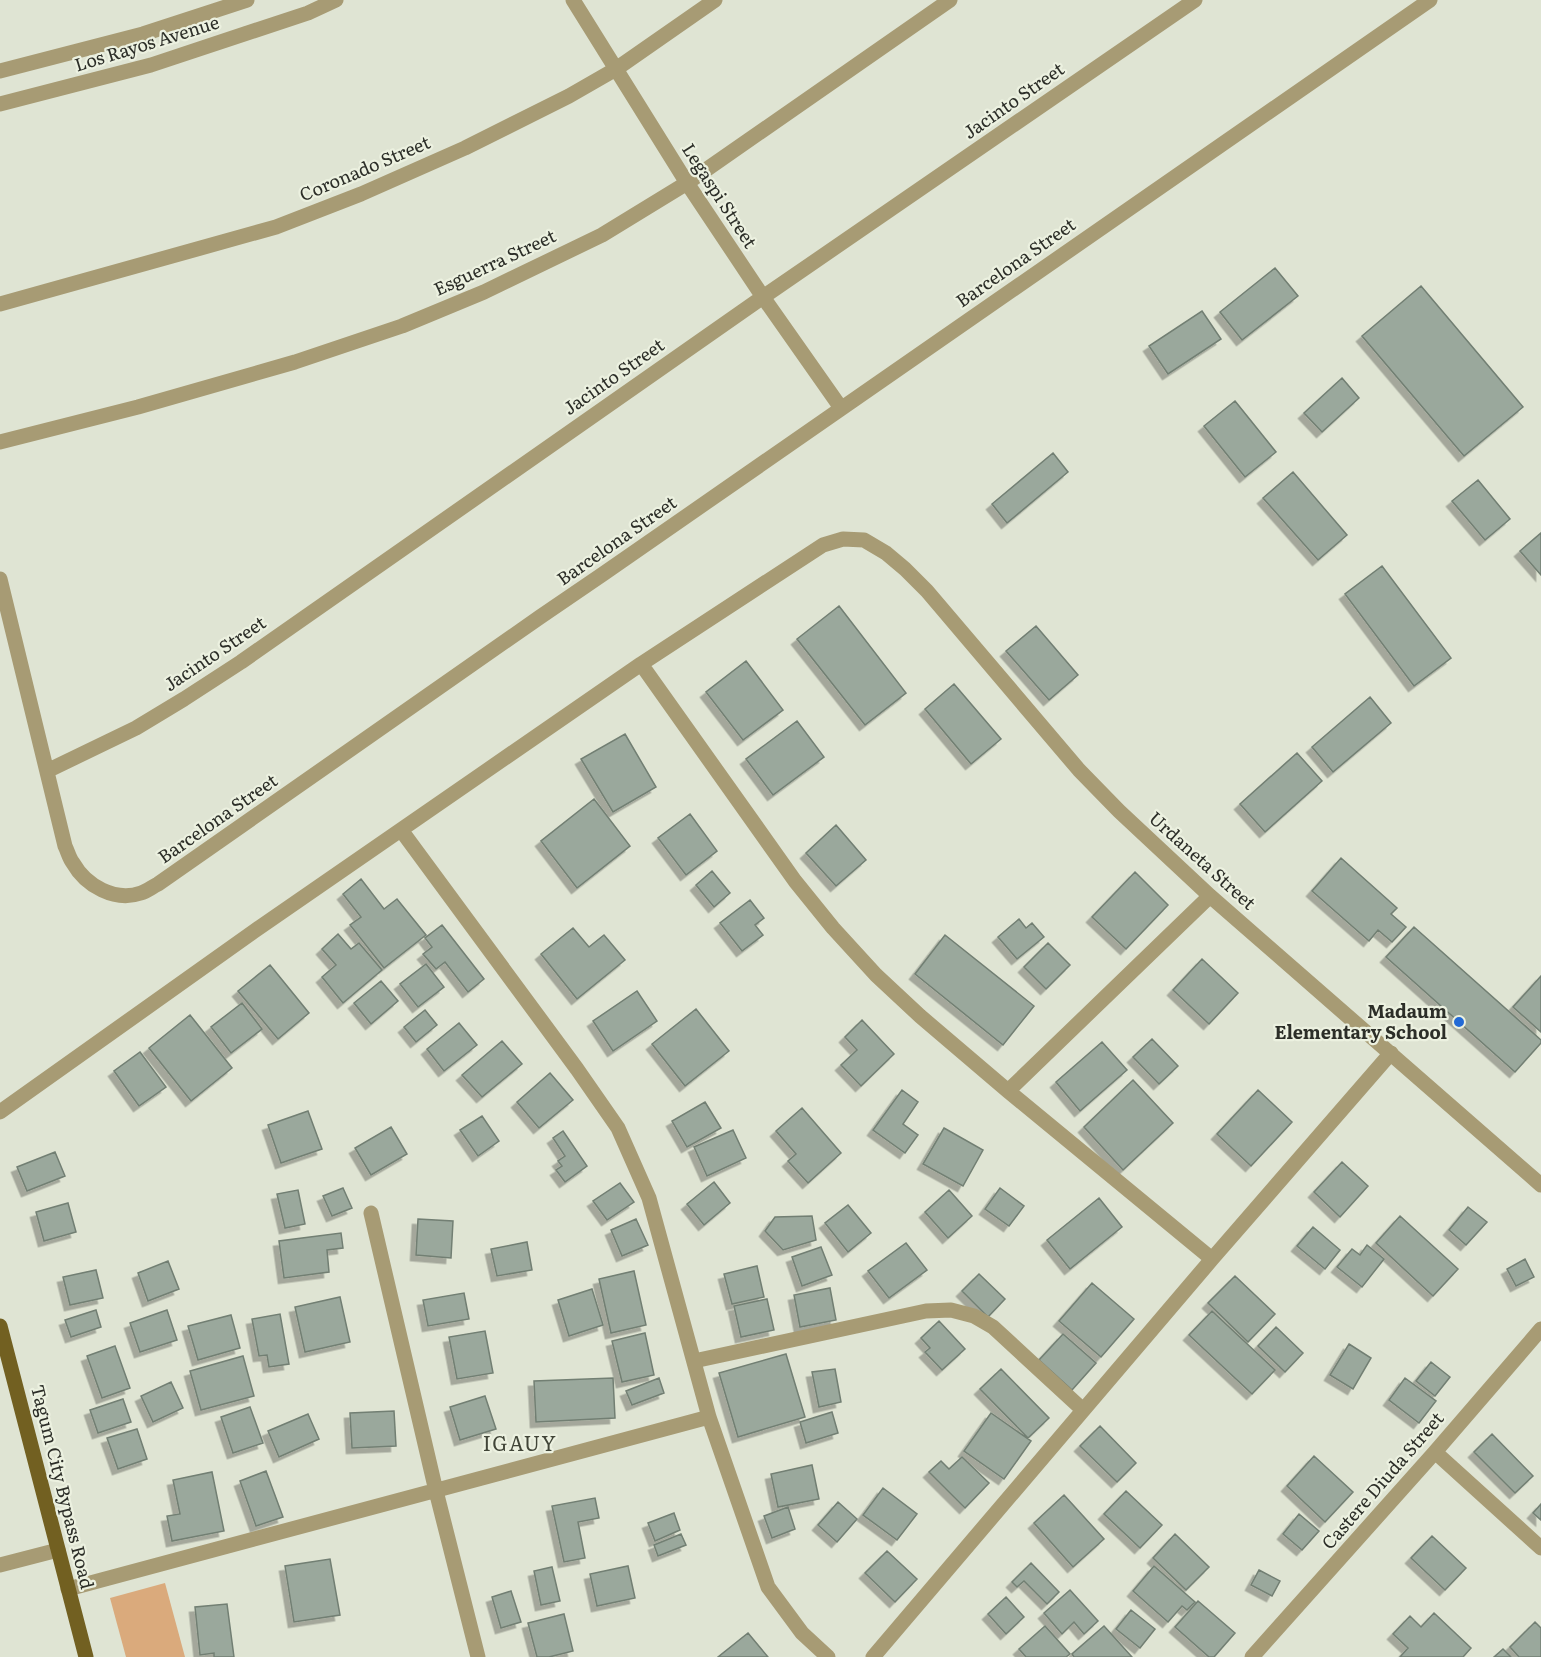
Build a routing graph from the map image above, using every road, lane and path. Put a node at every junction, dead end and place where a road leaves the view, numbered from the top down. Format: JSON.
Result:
{"nodes":[{"id":1,"x":247,"y":0,"type":"edge"},
{"id":2,"x":336,"y":0,"type":"edge"},
{"id":3,"x":573,"y":0,"type":"edge"},
{"id":4,"x":715,"y":0,"type":"edge"},
{"id":5,"x":950,"y":0,"type":"edge"},
{"id":6,"x":1195,"y":0,"type":"edge"},
{"id":7,"x":1423,"y":2,"type":"edge"},
{"id":8,"x":616,"y":69,"type":"junction"},
{"id":9,"x":0,"y":71,"type":"edge"},
{"id":10,"x":0,"y":104,"type":"edge"},
{"id":11,"x":687,"y":183,"type":"junction"},
{"id":12,"x":763,"y":297,"type":"junction"},
{"id":13,"x":0,"y":304,"type":"edge"},
{"id":14,"x":842,"y":408,"type":"junction"},
{"id":15,"x":0,"y":442,"type":"edge"},
{"id":16,"x":0,"y":579,"type":"edge"},
{"id":17,"x":641,"y":664,"type":"junction"},
{"id":18,"x":47,"y":771,"type":"junction"},
{"id":19,"x":400,"y":830,"type":"junction"},
{"id":20,"x":1210,"y":896,"type":"junction"},
{"id":21,"x":1391,"y":1053,"type":"junction"},
{"id":22,"x":1008,"y":1091,"type":"junction"},
{"id":23,"x":0,"y":1112,"type":"edge"},
{"id":24,"x":1541,"y":1185,"type":"edge"},
{"id":25,"x":370,"y":1213,"type":"dead end"},
{"id":26,"x":1212,"y":1259,"type":"junction"},
{"id":27,"x":0,"y":1326,"type":"edge"},
{"id":28,"x":1541,"y":1329,"type":"edge"},
{"id":29,"x":694,"y":1361,"type":"junction"},
{"id":30,"x":1083,"y":1410,"type":"junction"},
{"id":31,"x":709,"y":1417,"type":"junction"},
{"id":32,"x":1435,"y":1452,"type":"junction"},
{"id":33,"x":436,"y":1491,"type":"junction"},
{"id":34,"x":1541,"y":1548,"type":"edge"},
{"id":35,"x":58,"y":1550,"type":"junction"},
{"id":36,"x":0,"y":1565,"type":"edge"},
{"id":37,"x":68,"y":1589,"type":"junction"},
{"id":38,"x":86,"y":1657,"type":"edge"},
{"id":39,"x":478,"y":1657,"type":"edge"},
{"id":40,"x":828,"y":1657,"type":"edge"},
{"id":41,"x":873,"y":1657,"type":"edge"},
{"id":42,"x":1252,"y":1657,"type":"edge"}],
"edges":[{"from":1,"to":9,"type":"street","name":"Los Rayos Avenue"},
{"from":2,"to":10,"type":"street","name":"Los Rayos Avenue"},
{"from":3,"to":8,"type":"street","name":"Legaspi Street"},
{"from":4,"to":8,"type":"street","name":"Coronado Street"},
{"from":5,"to":11,"type":"street","name":"Esguerra Street"},
{"from":6,"to":12,"type":"street","name":"Jacinto Street"},
{"from":7,"to":14,"type":"street","name":"Barcelona Street"},
{"from":8,"to":11,"type":"street","name":"Legaspi Street"},
{"from":8,"to":13,"type":"street","name":"Coronado Street"},
{"from":11,"to":12,"type":"street","name":"Legaspi Street"},
{"from":11,"to":15,"type":"street","name":"Esguerra Street"},
{"from":12,"to":14,"type":"street","name":"Legaspi Street"},
{"from":12,"to":18,"type":"street","name":"Jacinto Street"},
{"from":14,"to":18,"type":"street","name":"Barcelona Street"},
{"from":16,"to":18,"type":"street","name":"Barcelona Street"},
{"from":17,"to":19,"type":"street"},
{"from":17,"to":20,"type":"street","name":"Urdaneta Street"},
{"from":17,"to":22,"type":"street"},
{"from":19,"to":23,"type":"street"},
{"from":19,"to":29,"type":"street"},
{"from":20,"to":21,"type":"street","name":"Urdaneta Street"},
{"from":20,"to":22,"type":"street"},
{"from":21,"to":24,"type":"street","name":"Urdaneta Street"},
{"from":21,"to":26,"type":"street"},
{"from":22,"to":26,"type":"street"},
{"from":25,"to":33,"type":"street"},
{"from":26,"to":30,"type":"street"},
{"from":27,"to":35,"type":"main road","name":"Tagum City Bypass Road"},
{"from":28,"to":32,"type":"street","name":"Castere Diuda Street"},
{"from":29,"to":30,"type":"street"},
{"from":29,"to":31,"type":"street"},
{"from":30,"to":41,"type":"street"},
{"from":31,"to":33,"type":"street"},
{"from":31,"to":40,"type":"street"},
{"from":32,"to":34,"type":"street"},
{"from":32,"to":42,"type":"street","name":"Castere Diuda Street"},
{"from":33,"to":37,"type":"street"},
{"from":33,"to":39,"type":"street"},
{"from":35,"to":36,"type":"street"},
{"from":35,"to":37,"type":"main road","name":"Tagum City Bypass Road"},
{"from":37,"to":38,"type":"main road","name":"Tagum City Bypass Road"}]}
